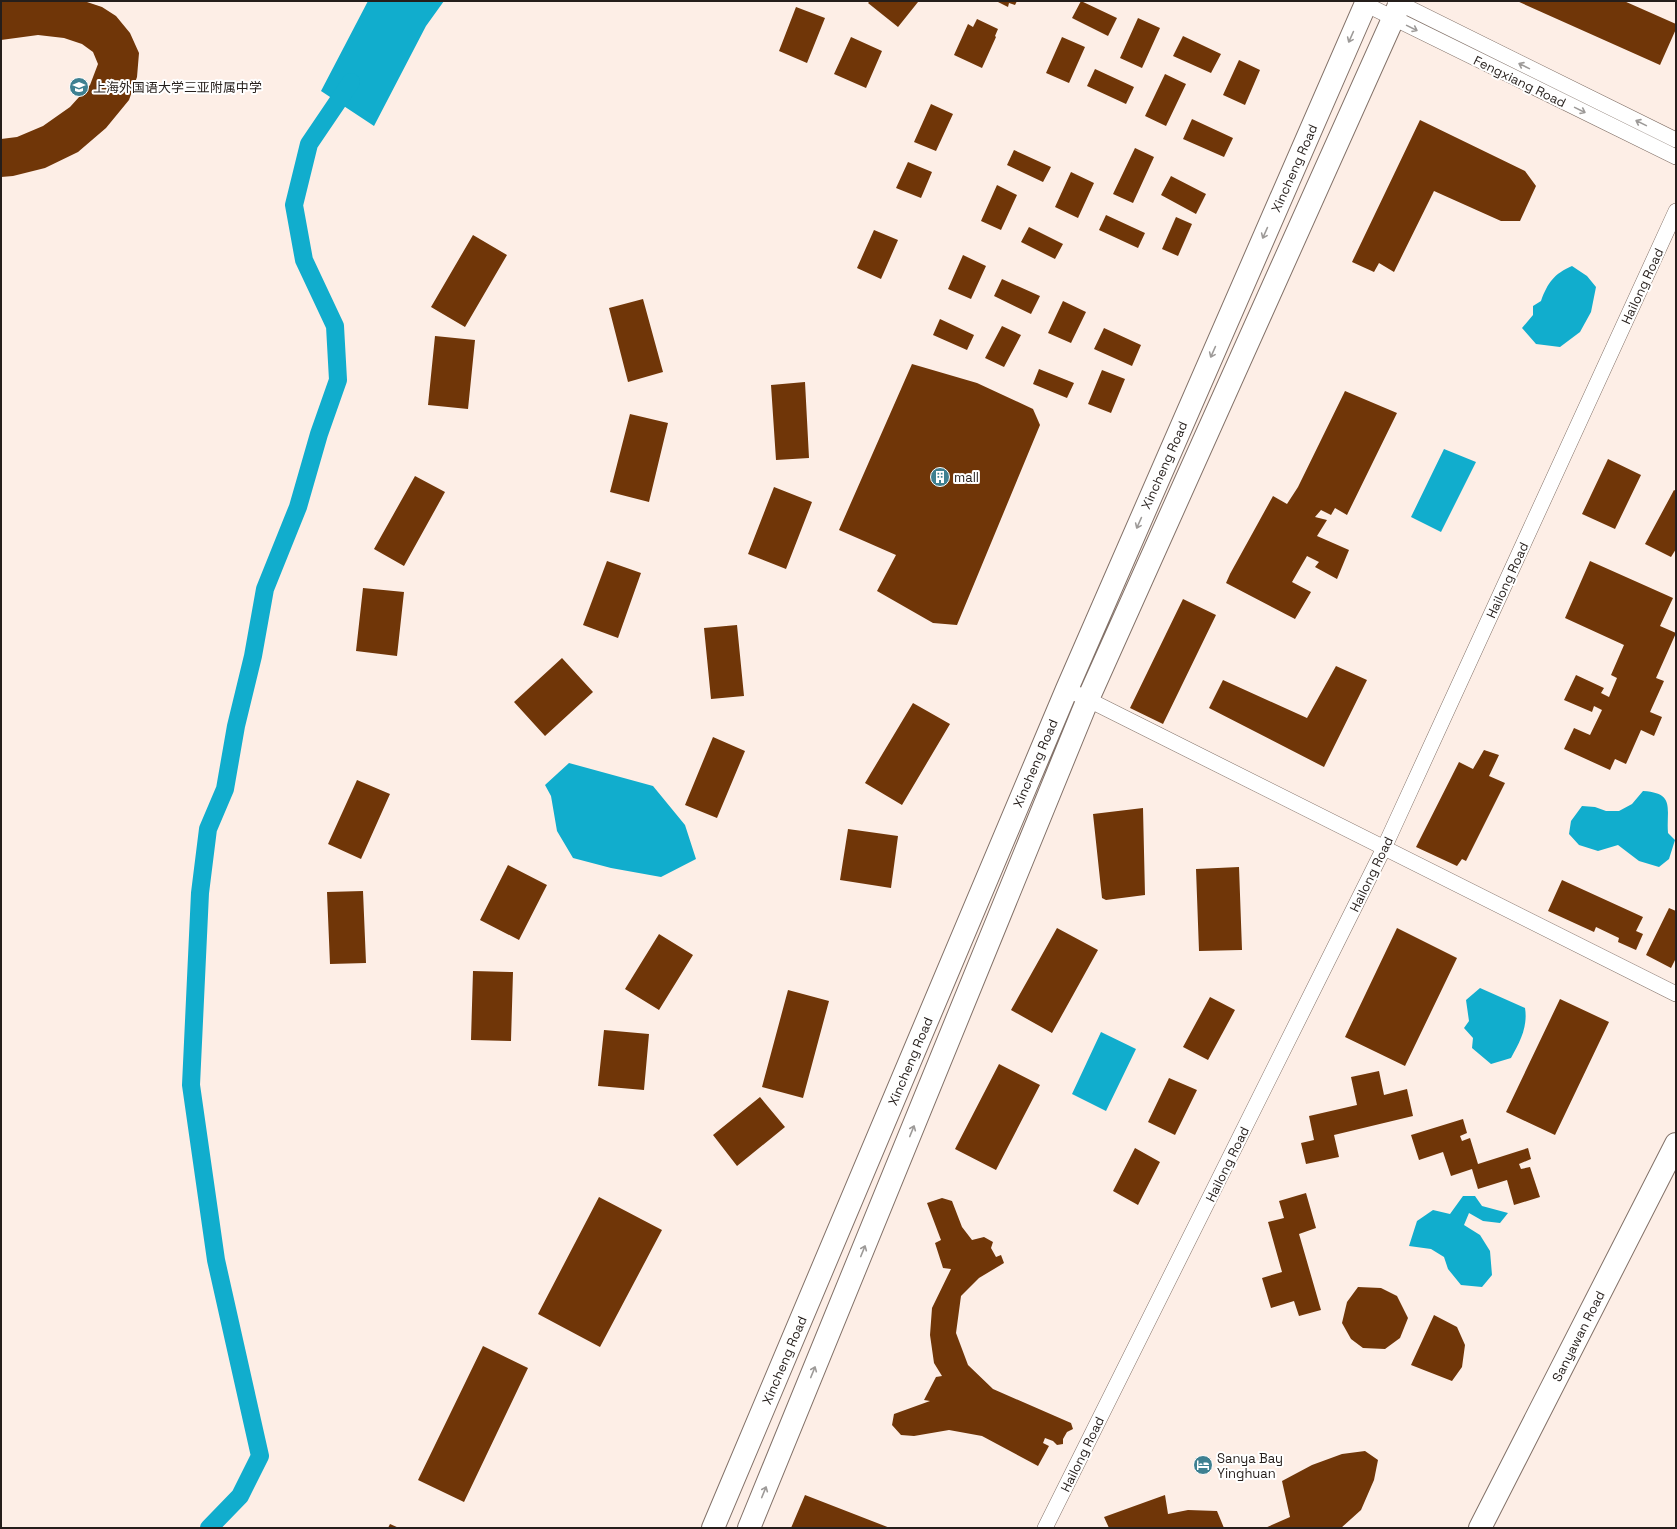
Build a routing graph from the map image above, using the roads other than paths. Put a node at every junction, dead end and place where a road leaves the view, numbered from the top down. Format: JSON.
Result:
{"nodes":[{"id":1,"x":1366,"y":3,"type":"edge"},
{"id":2,"x":1397,"y":6,"type":"edge"},
{"id":3,"x":1676,"y":140,"type":"edge"},
{"id":4,"x":1676,"y":157,"type":"edge"},
{"id":5,"x":1676,"y":211,"type":"edge"},
{"id":6,"x":1067,"y":688,"type":"junction"},
{"id":7,"x":1088,"y":699,"type":"junction"},
{"id":8,"x":1384,"y":848,"type":"junction"},
{"id":9,"x":1676,"y":994,"type":"edge"},
{"id":10,"x":1676,"y":1144,"type":"edge"},
{"id":11,"x":713,"y":1528,"type":"edge"},
{"id":12,"x":749,"y":1528,"type":"edge"},
{"id":13,"x":1045,"y":1528,"type":"edge"},
{"id":14,"x":1480,"y":1528,"type":"edge"}],
"edges":[{"from":1,"to":2,"type":"street","name":"Fengxiang Road"},
{"from":1,"to":6,"type":"main road","name":"Xincheng Road","one_way":true},
{"from":3,"to":2,"type":"street","name":"Fengxiang Road","one_way":true},
{"from":2,"to":4,"type":"street","name":"Fengxiang Road","one_way":true},
{"from":2,"to":7,"type":"main road","name":"Xincheng Road"},
{"from":5,"to":8,"type":"street","name":"Hailong Road"},
{"from":6,"to":7,"type":"street"},
{"from":6,"to":11,"type":"main road","name":"Xincheng Road"},
{"from":7,"to":8,"type":"street"},
{"from":12,"to":7,"type":"main road","name":"Xincheng Road","one_way":true},
{"from":8,"to":9,"type":"street"},
{"from":8,"to":13,"type":"street","name":"Hailong Road"},
{"from":10,"to":14,"type":"main road","name":"Sanyawan Road"}]}
